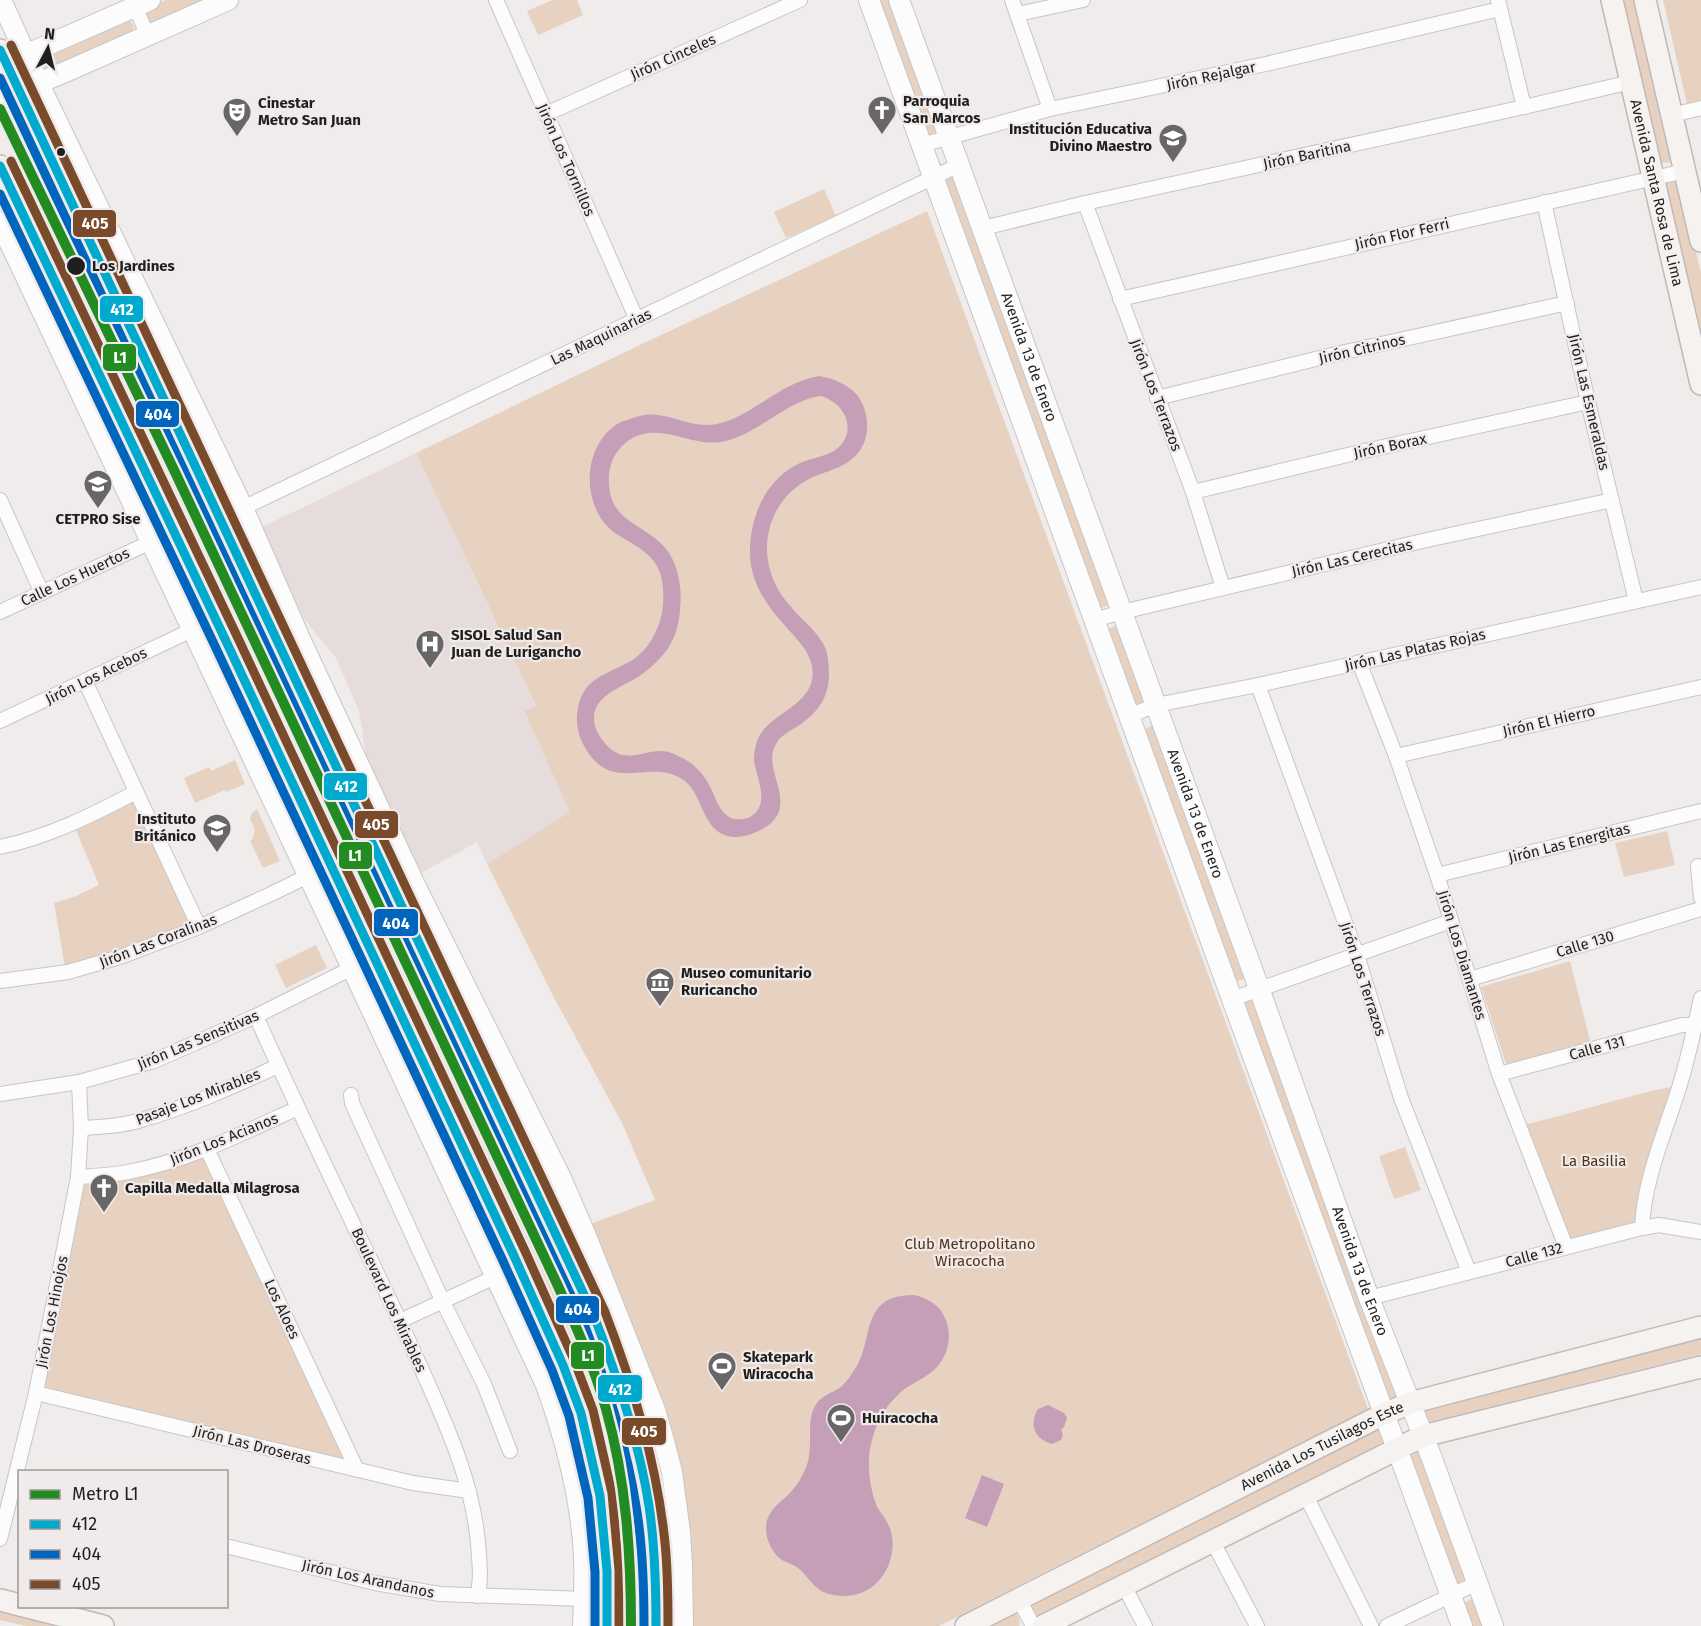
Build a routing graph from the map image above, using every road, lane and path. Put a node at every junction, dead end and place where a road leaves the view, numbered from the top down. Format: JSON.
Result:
{"nodes":[{"id":1,"x":1,"y":0,"type":"edge"},
{"id":2,"x":228,"y":0,"type":"edge"},
{"id":3,"x":496,"y":0,"type":"edge"},
{"id":4,"x":800,"y":0,"type":"edge"},
{"id":5,"x":869,"y":0,"type":"edge"},
{"id":6,"x":899,"y":0,"type":"edge"},
{"id":7,"x":1012,"y":0,"type":"edge"},
{"id":8,"x":1083,"y":0,"type":"edge"},
{"id":9,"x":1612,"y":0,"type":"edge"},
{"id":10,"x":1645,"y":0,"type":"edge"},
{"id":11,"x":139,"y":2,"type":"edge"},
{"id":12,"x":1499,"y":5,"type":"edge"},
{"id":13,"x":1018,"y":14,"type":"junction"},
{"id":14,"x":148,"y":36,"type":"junction"},
{"id":15,"x":8,"y":58,"type":"edge"},
{"id":16,"x":1631,"y":82,"type":"junction"},
{"id":17,"x":29,"y":88,"type":"junction"},
{"id":18,"x":0,"y":99,"type":"edge"},
{"id":19,"x":1524,"y":107,"type":"junction"},
{"id":20,"x":1701,"y":108,"type":"edge"},
{"id":21,"x":1050,"y":109,"type":"junction"},
{"id":22,"x":546,"y":114,"type":"junction"},
{"id":23,"x":1672,"y":115,"type":"junction"},
{"id":24,"x":950,"y":137,"type":"junction"},
{"id":25,"x":922,"y":145,"type":"junction"},
{"id":26,"x":0,"y":165,"type":"edge"},
{"id":27,"x":959,"y":165,"type":"junction"},
{"id":28,"x":1685,"y":171,"type":"junction"},
{"id":29,"x":933,"y":177,"type":"junction"},
{"id":30,"x":1652,"y":178,"type":"junction"},
{"id":31,"x":1084,"y":202,"type":"junction"},
{"id":32,"x":1545,"y":202,"type":"junction"},
{"id":33,"x":0,"y":222,"type":"edge"},
{"id":34,"x":983,"y":228,"type":"junction"},
{"id":35,"x":1701,"y":241,"type":"edge"},
{"id":36,"x":1120,"y":299,"type":"junction"},
{"id":37,"x":1567,"y":303,"type":"junction"},
{"id":38,"x":636,"y":320,"type":"junction"},
{"id":39,"x":1701,"y":384,"type":"edge"},
{"id":40,"x":1157,"y":398,"type":"junction"},
{"id":41,"x":1588,"y":402,"type":"junction"},
{"id":42,"x":1193,"y":492,"type":"junction"},
{"id":43,"x":0,"y":500,"type":"edge"},
{"id":44,"x":1612,"y":500,"type":"junction"},
{"id":45,"x":243,"y":508,"type":"junction"},
{"id":46,"x":151,"y":542,"type":"junction"},
{"id":47,"x":1701,"y":587,"type":"edge"},
{"id":48,"x":1223,"y":588,"type":"junction"},
{"id":49,"x":42,"y":593,"type":"junction"},
{"id":50,"x":1636,"y":601,"type":"junction"},
{"id":51,"x":0,"y":612,"type":"edge"},
{"id":52,"x":1122,"y":612,"type":"junction"},
{"id":53,"x":1094,"y":620,"type":"junction"},
{"id":54,"x":192,"y":630,"type":"junction"},
{"id":55,"x":1359,"y":662,"type":"junction"},
{"id":56,"x":86,"y":681,"type":"junction"},
{"id":57,"x":1258,"y":686,"type":"junction"},
{"id":58,"x":1701,"y":687,"type":"edge"},
{"id":59,"x":1156,"y":705,"type":"junction"},
{"id":60,"x":1129,"y":716,"type":"junction"},
{"id":61,"x":0,"y":721,"type":"edge"},
{"id":62,"x":1396,"y":756,"type":"junction"},
{"id":63,"x":136,"y":792,"type":"junction"},
{"id":64,"x":1701,"y":811,"type":"edge"},
{"id":65,"x":0,"y":846,"type":"edge"},
{"id":66,"x":1698,"y":866,"type":"dead end"},
{"id":67,"x":1437,"y":875,"type":"junction"},
{"id":68,"x":308,"y":876,"type":"junction"},
{"id":69,"x":1701,"y":898,"type":"edge"},
{"id":70,"x":1701,"y":909,"type":"edge"},
{"id":71,"x":1451,"y":921,"type":"junction"},
{"id":72,"x":199,"y":927,"type":"junction"},
{"id":73,"x":1357,"y":955,"type":"junction"},
{"id":74,"x":352,"y":968,"type":"junction"},
{"id":75,"x":1470,"y":979,"type":"junction"},
{"id":76,"x":0,"y":981,"type":"edge"},
{"id":77,"x":1260,"y":990,"type":"junction"},
{"id":78,"x":1701,"y":998,"type":"edge"},
{"id":79,"x":1232,"y":999,"type":"junction"},
{"id":80,"x":256,"y":1016,"type":"junction"},
{"id":81,"x":1695,"y":1025,"type":"junction"},
{"id":82,"x":278,"y":1066,"type":"junction"},
{"id":83,"x":1499,"y":1074,"type":"junction"},
{"id":84,"x":79,"y":1082,"type":"junction"},
{"id":85,"x":0,"y":1094,"type":"edge"},
{"id":86,"x":351,"y":1095,"type":"dead end"},
{"id":87,"x":298,"y":1108,"type":"junction"},
{"id":88,"x":81,"y":1128,"type":"junction"},
{"id":89,"x":207,"y":1149,"type":"junction"},
{"id":90,"x":78,"y":1177,"type":"junction"},
{"id":91,"x":1642,"y":1228,"type":"junction"},
{"id":92,"x":1701,"y":1232,"type":"edge"},
{"id":93,"x":1566,"y":1247,"type":"junction"},
{"id":94,"x":1469,"y":1272,"type":"junction"},
{"id":95,"x":495,"y":1277,"type":"junction"},
{"id":96,"x":1369,"y":1298,"type":"junction"},
{"id":97,"x":442,"y":1300,"type":"junction"},
{"id":98,"x":400,"y":1321,"type":"junction"},
{"id":99,"x":1701,"y":1327,"type":"edge"},
{"id":100,"x":1701,"y":1367,"type":"edge"},
{"id":101,"x":36,"y":1393,"type":"junction"},
{"id":102,"x":1410,"y":1404,"type":"junction"},
{"id":103,"x":1384,"y":1414,"type":"junction"},
{"id":104,"x":1422,"y":1436,"type":"junction"},
{"id":105,"x":1396,"y":1448,"type":"junction"},
{"id":106,"x":510,"y":1451,"type":"dead end"},
{"id":107,"x":20,"y":1470,"type":"edge"},
{"id":108,"x":357,"y":1470,"type":"junction"},
{"id":109,"x":469,"y":1491,"type":"junction"},
{"id":110,"x":16,"y":1492,"type":"edge"},
{"id":111,"x":1305,"y":1494,"type":"junction"},
{"id":112,"x":0,"y":1539,"type":"edge"},
{"id":113,"x":1212,"y":1540,"type":"junction"},
{"id":114,"x":228,"y":1546,"type":"edge"},
{"id":115,"x":1477,"y":1583,"type":"junction"},
{"id":116,"x":1124,"y":1586,"type":"junction"},
{"id":117,"x":1451,"y":1595,"type":"junction"},
{"id":118,"x":477,"y":1596,"type":"junction"},
{"id":119,"x":584,"y":1599,"type":"junction"},
{"id":120,"x":1019,"y":1599,"type":"junction"},
{"id":121,"x":0,"y":1600,"type":"edge"},
{"id":122,"x":18,"y":1604,"type":"edge"},
{"id":123,"x":32,"y":1608,"type":"edge"},
{"id":124,"x":103,"y":1626,"type":"edge"},
{"id":125,"x":583,"y":1626,"type":"edge"},
{"id":126,"x":607,"y":1626,"type":"edge"},
{"id":127,"x":656,"y":1626,"type":"edge"},
{"id":128,"x":683,"y":1626,"type":"edge"},
{"id":129,"x":966,"y":1626,"type":"edge"},
{"id":130,"x":1033,"y":1626,"type":"edge"},
{"id":131,"x":1042,"y":1626,"type":"edge"},
{"id":132,"x":1145,"y":1626,"type":"edge"},
{"id":133,"x":1257,"y":1626,"type":"edge"},
{"id":134,"x":1371,"y":1626,"type":"edge"},
{"id":135,"x":1387,"y":1626,"type":"edge"},
{"id":136,"x":1462,"y":1626,"type":"edge"},
{"id":137,"x":1493,"y":1626,"type":"edge"}],
"edges":[{"from":1,"to":15,"type":"main road"},
{"from":2,"to":14,"type":"main road"},
{"from":3,"to":22,"type":"street","name":"Jirón Los Tornillos"},
{"from":4,"to":22,"type":"street","name":"Jirón Cinceles"},
{"from":5,"to":25,"type":"main road","name":"Avenida 13 de Enero"},
{"from":6,"to":24,"type":"main road","name":"Avenida 13 de Enero"},
{"from":7,"to":13,"type":"street"},
{"from":8,"to":13,"type":"street"},
{"from":9,"to":16,"type":"main road","name":"Avenida Santa Rosa de Lima"},
{"from":10,"to":23,"type":"main road"},
{"from":11,"to":14,"type":"street"},
{"from":11,"to":15,"type":"main road"},
{"from":12,"to":19,"type":"street"},
{"from":12,"to":21,"type":"street","name":"Jirón Rejalgar"},
{"from":13,"to":21,"type":"street"},
{"from":14,"to":17,"type":"main road"},
{"from":15,"to":17,"type":"main road"},
{"from":16,"to":19,"type":"street","name":"Jirón Baritina"},
{"from":16,"to":30,"type":"main road","name":"Avenida Santa Rosa de Lima"},
{"from":17,"to":18,"type":"main road"},
{"from":17,"to":45,"type":"main road"},
{"from":17,"to":127,"type":"main road"},
{"from":19,"to":31,"type":"street","name":"Jirón Baritina"},
{"from":20,"to":23,"type":"street"},
{"from":21,"to":24,"type":"street","name":"Jirón Rejalgar"},
{"from":22,"to":38,"type":"street","name":"Jirón Los Tornillos"},
{"from":23,"to":28,"type":"main road"},
{"from":24,"to":25,"type":"street","name":"Jirón Rejalgar"},
{"from":24,"to":27,"type":"main road","name":"Avenida 13 de Enero"},
{"from":25,"to":29,"type":"main road","name":"Avenida 13 de Enero"},
{"from":26,"to":126,"type":"main road"},
{"from":27,"to":29,"type":"street","name":"Las Maquinarias"},
{"from":27,"to":34,"type":"main road","name":"Avenida 13 de Enero"},
{"from":28,"to":30,"type":"street","name":"Jirón Flor Ferri"},
{"from":28,"to":35,"type":"main road"},
{"from":29,"to":38,"type":"street","name":"Las Maquinarias"},
{"from":29,"to":53,"type":"main road","name":"Avenida 13 de Enero"},
{"from":30,"to":32,"type":"street","name":"Jirón Flor Ferri"},
{"from":30,"to":39,"type":"main road","name":"Avenida Santa Rosa de Lima"},
{"from":31,"to":34,"type":"street","name":"Jirón Baritina"},
{"from":31,"to":36,"type":"street","name":"Jirón Los Terrazos"},
{"from":32,"to":36,"type":"street","name":"Jirón Flor Ferri"},
{"from":32,"to":37,"type":"street","name":"Jirón Las Esmeraldas"},
{"from":33,"to":46,"type":"main road"},
{"from":34,"to":52,"type":"main road","name":"Avenida 13 de Enero"},
{"from":36,"to":40,"type":"street","name":"Jirón Los Terrazos"},
{"from":37,"to":40,"type":"street","name":"Jirón Citrinos"},
{"from":37,"to":41,"type":"street","name":"Jirón Las Esmeraldas"},
{"from":38,"to":45,"type":"street","name":"Las Maquinarias"},
{"from":40,"to":42,"type":"street","name":"Jirón Los Terrazos"},
{"from":41,"to":42,"type":"street","name":"Jirón Borax"},
{"from":41,"to":44,"type":"street","name":"Jirón Las Esmeraldas"},
{"from":42,"to":48,"type":"street","name":"Jirón Los Terrazos"},
{"from":43,"to":49,"type":"street"},
{"from":44,"to":48,"type":"street","name":"Jirón Las Cerecitas"},
{"from":44,"to":50,"type":"street","name":"Jirón Las Esmeraldas"},
{"from":45,"to":128,"type":"main road"},
{"from":46,"to":49,"type":"street","name":"Calle Los Huertos"},
{"from":46,"to":54,"type":"main road"},
{"from":47,"to":50,"type":"street","name":"Jirón Las Platas Rojas"},
{"from":48,"to":52,"type":"street","name":"Jirón Las Cerecitas"},
{"from":49,"to":51,"type":"street","name":"Calle Los Huertos"},
{"from":50,"to":55,"type":"street","name":"Jirón Las Platas Rojas"},
{"from":52,"to":53,"type":"street","name":"Jirón Las Cerecitas"},
{"from":52,"to":59,"type":"main road","name":"Avenida 13 de Enero"},
{"from":53,"to":60,"type":"main road","name":"Avenida 13 de Enero"},
{"from":54,"to":56,"type":"street","name":"Jirón Los Acebos"},
{"from":54,"to":68,"type":"main road"},
{"from":55,"to":57,"type":"street","name":"Jirón Las Platas Rojas"},
{"from":55,"to":62,"type":"street","name":"Jirón Los Diamantes"},
{"from":56,"to":61,"type":"street","name":"Jirón Los Acebos"},
{"from":56,"to":63,"type":"street"},
{"from":57,"to":59,"type":"street","name":"Jirón Las Platas Rojas"},
{"from":57,"to":73,"type":"street","name":"Jirón Los Terrazos"},
{"from":58,"to":62,"type":"street","name":"Jirón El Hierro"},
{"from":59,"to":60,"type":"street","name":"Jirón Las Platas Rojas"},
{"from":59,"to":77,"type":"main road","name":"Avenida 13 de Enero"},
{"from":60,"to":79,"type":"main road","name":"Avenida 13 de Enero"},
{"from":62,"to":67,"type":"street","name":"Jirón Los Diamantes"},
{"from":63,"to":65,"type":"street"},
{"from":63,"to":72,"type":"street"},
{"from":64,"to":67,"type":"street","name":"Jirón Las Energitas"},
{"from":66,"to":69,"type":"street"},
{"from":67,"to":71,"type":"street","name":"Jirón Los Diamantes"},
{"from":68,"to":72,"type":"street","name":"Jirón Las Coralinas"},
{"from":68,"to":74,"type":"main road"},
{"from":70,"to":75,"type":"street","name":"Calle 130"},
{"from":71,"to":73,"type":"street"},
{"from":71,"to":75,"type":"street","name":"Jirón Los Diamantes"},
{"from":72,"to":76,"type":"street","name":"Jirón Las Coralinas"},
{"from":73,"to":77,"type":"street"},
{"from":73,"to":94,"type":"street","name":"Jirón Los Terrazos"},
{"from":74,"to":80,"type":"street","name":"Jirón Las Sensitivas"},
{"from":74,"to":95,"type":"main road"},
{"from":75,"to":83,"type":"street","name":"Jirón Los Diamantes"},
{"from":77,"to":79,"type":"street"},
{"from":77,"to":96,"type":"main road","name":"Avenida 13 de Enero"},
{"from":78,"to":81,"type":"street"},
{"from":79,"to":103,"type":"main road","name":"Avenida 13 de Enero"},
{"from":80,"to":82,"type":"street","name":"Boulevard Los Mirables"},
{"from":80,"to":84,"type":"street","name":"Jirón Las Sensitivas"},
{"from":81,"to":83,"type":"street","name":"Calle 131"},
{"from":81,"to":91,"type":"street"},
{"from":82,"to":87,"type":"street","name":"Boulevard Los Mirables"},
{"from":82,"to":88,"type":"street","name":"Pasaje Los Mirables"},
{"from":83,"to":93,"type":"street","name":"Jirón Los Diamantes"},
{"from":84,"to":85,"type":"street","name":"Jirón Las Sensitivas"},
{"from":84,"to":88,"type":"street","name":"Jirón Los Hinojos"},
{"from":86,"to":97,"type":"street"},
{"from":87,"to":89,"type":"street","name":"Jirón Los Acianos"},
{"from":87,"to":98,"type":"street","name":"Boulevard Los Mirables"},
{"from":88,"to":90,"type":"street","name":"Jirón Los Hinojos"},
{"from":89,"to":90,"type":"street","name":"Jirón Los Acianos"},
{"from":89,"to":108,"type":"street","name":"Los Aloes"},
{"from":90,"to":101,"type":"street","name":"Jirón Los Hinojos"},
{"from":91,"to":92,"type":"street","name":"Calle 132"},
{"from":91,"to":93,"type":"street","name":"Calle 132"},
{"from":93,"to":94,"type":"street","name":"Calle 132"},
{"from":94,"to":96,"type":"street","name":"Calle 132"},
{"from":95,"to":97,"type":"street"},
{"from":95,"to":119,"type":"main road"},
{"from":96,"to":102,"type":"main road","name":"Avenida 13 de Enero"},
{"from":97,"to":98,"type":"street"},
{"from":97,"to":106,"type":"street"},
{"from":98,"to":109,"type":"street","name":"Boulevard Los Mirables"},
{"from":99,"to":102,"type":"main road","name":"Avenida Los Tusilagos Este"},
{"from":100,"to":104,"type":"main road"},
{"from":101,"to":107,"type":"street","name":"Jirón Los Hinojos"},
{"from":101,"to":108,"type":"street","name":"Jirón Las Droseras"},
{"from":102,"to":103,"type":"main road","name":"Avenida Los Tusilagos Este"},
{"from":102,"to":104,"type":"main road","name":"Avenida 13 de Enero"},
{"from":103,"to":105,"type":"main road","name":"Avenida 13 de Enero"},
{"from":103,"to":120,"type":"main road","name":"Avenida Los Tusilagos Este"},
{"from":104,"to":105,"type":"main road"},
{"from":104,"to":115,"type":"main road","name":"Avenida 13 de Enero"},
{"from":105,"to":111,"type":"main road"},
{"from":105,"to":117,"type":"main road","name":"Avenida 13 de Enero"},
{"from":108,"to":109,"type":"street","name":"Jirón Las Droseras"},
{"from":109,"to":118,"type":"street","name":"Boulevard Los Mirables"},
{"from":110,"to":112,"type":"street","name":"Jirón Los Hinojos"},
{"from":111,"to":113,"type":"main road"},
{"from":111,"to":134,"type":"street"},
{"from":113,"to":116,"type":"main road"},
{"from":113,"to":133,"type":"street"},
{"from":114,"to":118,"type":"street","name":"Jirón Los Arandanos"},
{"from":115,"to":117,"type":"street"},
{"from":115,"to":137,"type":"main road","name":"Avenida 13 de Enero"},
{"from":116,"to":131,"type":"main road"},
{"from":116,"to":132,"type":"street"},
{"from":117,"to":135,"type":"street"},
{"from":117,"to":136,"type":"main road","name":"Avenida 13 de Enero"},
{"from":118,"to":119,"type":"street","name":"Jirón Los Arandanos"},
{"from":119,"to":125,"type":"main road"},
{"from":120,"to":129,"type":"main road","name":"Avenida Los Tusilagos Este"},
{"from":120,"to":130,"type":"street"},
{"from":121,"to":122,"type":"main road"},
{"from":123,"to":124,"type":"main road"}]}
